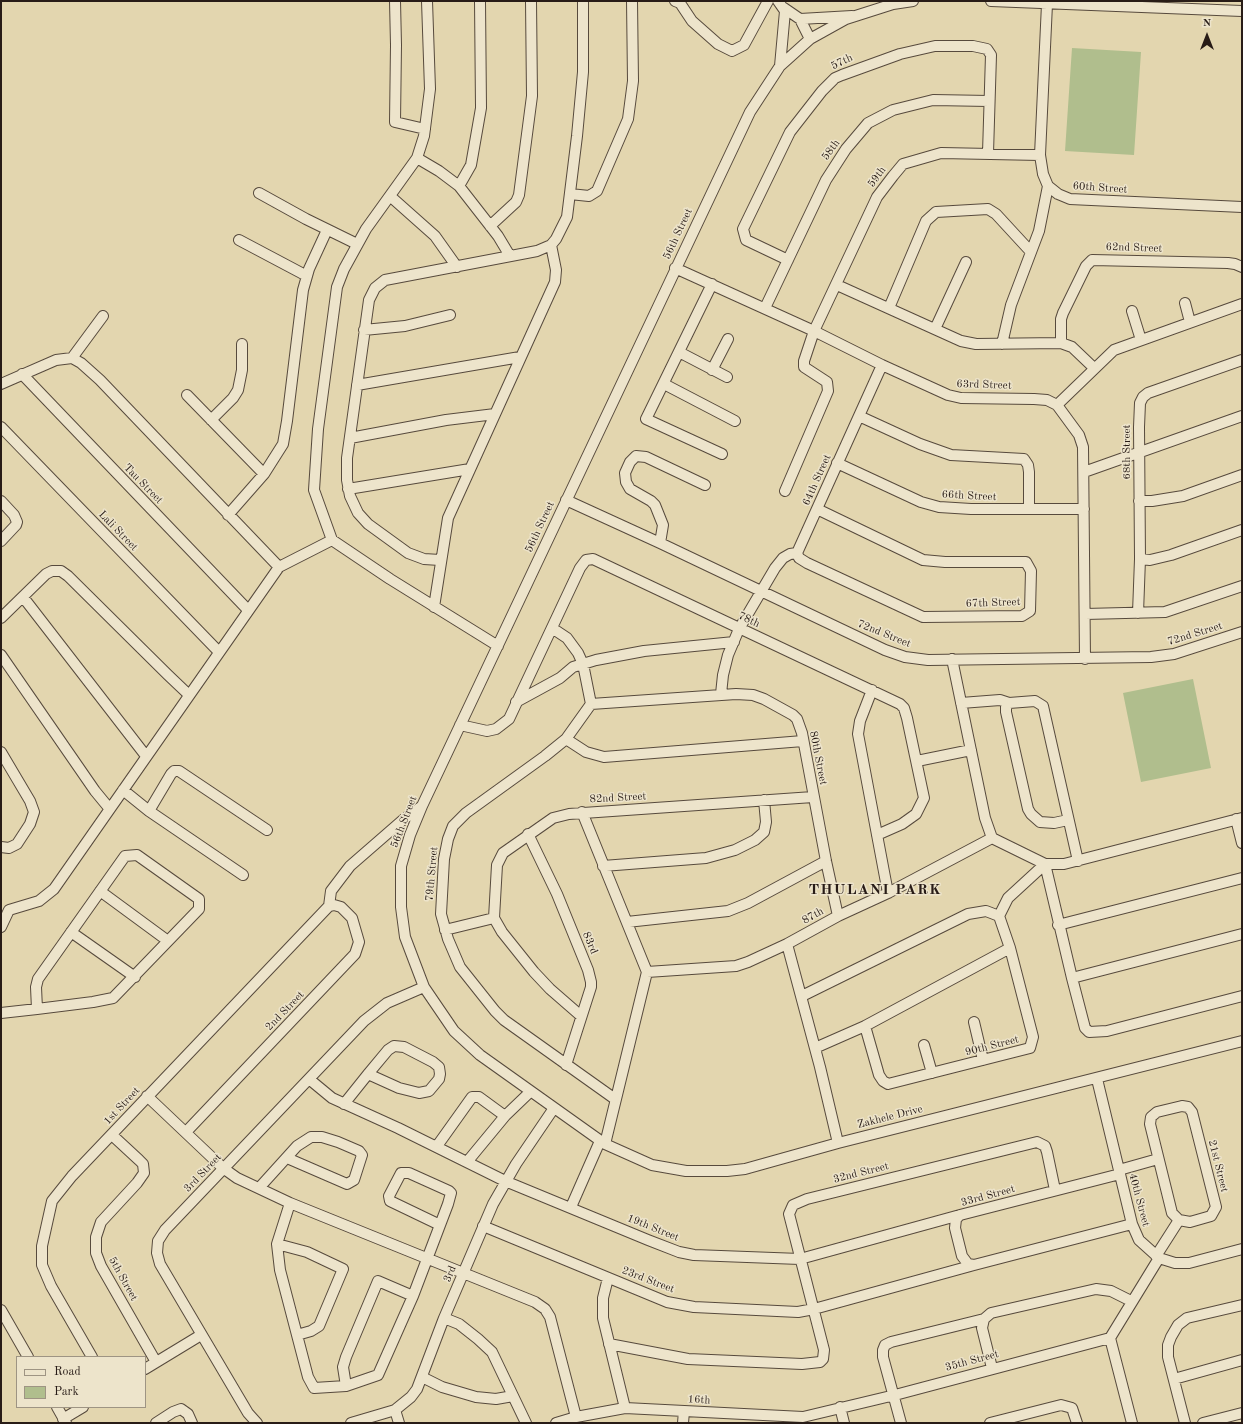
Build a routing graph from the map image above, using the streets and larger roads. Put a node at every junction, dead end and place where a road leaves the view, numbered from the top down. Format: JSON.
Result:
{"nodes":[{"id":1,"x":394,"y":1,"type":"edge"},
{"id":2,"x":427,"y":1,"type":"edge"},
{"id":3,"x":480,"y":1,"type":"edge"},
{"id":4,"x":531,"y":1,"type":"edge"},
{"id":5,"x":583,"y":1,"type":"edge"},
{"id":6,"x":632,"y":1,"type":"edge"},
{"id":7,"x":675,"y":1,"type":"edge"},
{"id":8,"x":768,"y":1,"type":"edge"},
{"id":9,"x":914,"y":1,"type":"edge"},
{"id":10,"x":991,"y":1,"type":"edge"},
{"id":11,"x":781,"y":4,"type":"edge"},
{"id":12,"x":1048,"y":4,"type":"junction"},
{"id":13,"x":1242,"y":11,"type":"edge"},
{"id":14,"x":855,"y":16,"type":"junction"},
{"id":15,"x":800,"y":19,"type":"junction"},
{"id":16,"x":810,"y":40,"type":"junction"},
{"id":17,"x":780,"y":66,"type":"junction"},
{"id":18,"x":989,"y":101,"type":"junction"},
{"id":19,"x":425,"y":129,"type":"junction"},
{"id":20,"x":988,"y":153,"type":"junction"},
{"id":21,"x":1040,"y":155,"type":"junction"},
{"id":22,"x":417,"y":158,"type":"junction"},
{"id":23,"x":459,"y":186,"type":"junction"},
{"id":24,"x":1048,"y":186,"type":"junction"},
{"id":25,"x":260,"y":193,"type":"dead end"},
{"id":26,"x":570,"y":194,"type":"junction"},
{"id":27,"x":390,"y":196,"type":"junction"},
{"id":28,"x":1242,"y":207,"type":"edge"},
{"id":29,"x":490,"y":226,"type":"junction"},
{"id":30,"x":327,"y":230,"type":"junction"},
{"id":31,"x":239,"y":240,"type":"dead end"},
{"id":32,"x":357,"y":244,"type":"junction"},
{"id":33,"x":551,"y":245,"type":"junction"},
{"id":34,"x":1031,"y":252,"type":"junction"},
{"id":35,"x":510,"y":256,"type":"junction"},
{"id":36,"x":788,"y":260,"type":"junction"},
{"id":37,"x":966,"y":262,"type":"dead end"},
{"id":38,"x":457,"y":267,"type":"junction"},
{"id":39,"x":1242,"y":267,"type":"edge"},
{"id":40,"x":675,"y":268,"type":"junction"},
{"id":41,"x":307,"y":276,"type":"junction"},
{"id":42,"x":712,"y":284,"type":"junction"},
{"id":43,"x":837,"y":285,"type":"junction"},
{"id":44,"x":1185,"y":303,"type":"dead end"},
{"id":45,"x":1242,"y":304,"type":"edge"},
{"id":46,"x":765,"y":308,"type":"junction"},
{"id":47,"x":889,"y":308,"type":"junction"},
{"id":48,"x":1132,"y":311,"type":"dead end"},
{"id":49,"x":450,"y":315,"type":"dead end"},
{"id":50,"x":103,"y":316,"type":"dead end"},
{"id":51,"x":1190,"y":322,"type":"junction"},
{"id":52,"x":935,"y":329,"type":"junction"},
{"id":53,"x":364,"y":330,"type":"junction"},
{"id":54,"x":814,"y":331,"type":"junction"},
{"id":55,"x":728,"y":339,"type":"dead end"},
{"id":56,"x":1140,"y":340,"type":"junction"},
{"id":57,"x":1061,"y":343,"type":"junction"},
{"id":58,"x":242,"y":344,"type":"dead end"},
{"id":59,"x":1002,"y":344,"type":"junction"},
{"id":60,"x":679,"y":352,"type":"junction"},
{"id":61,"x":520,"y":357,"type":"junction"},
{"id":62,"x":72,"y":358,"type":"junction"},
{"id":63,"x":1242,"y":360,"type":"edge"},
{"id":64,"x":882,"y":365,"type":"junction"},
{"id":65,"x":1094,"y":368,"type":"junction"},
{"id":66,"x":712,"y":370,"type":"junction"},
{"id":67,"x":22,"y":374,"type":"junction"},
{"id":68,"x":727,"y":377,"type":"dead end"},
{"id":69,"x":1,"y":384,"type":"edge"},
{"id":70,"x":664,"y":384,"type":"junction"},
{"id":71,"x":357,"y":385,"type":"junction"},
{"id":72,"x":187,"y":395,"type":"dead end"},
{"id":73,"x":1057,"y":406,"type":"junction"},
{"id":74,"x":495,"y":414,"type":"junction"},
{"id":75,"x":859,"y":416,"type":"junction"},
{"id":76,"x":1242,"y":416,"type":"edge"},
{"id":77,"x":211,"y":420,"type":"junction"},
{"id":78,"x":735,"y":421,"type":"dead end"},
{"id":79,"x":1,"y":427,"type":"edge"},
{"id":80,"x":350,"y":438,"type":"junction"},
{"id":81,"x":1138,"y":453,"type":"junction"},
{"id":82,"x":722,"y":454,"type":"dead end"},
{"id":83,"x":837,"y":463,"type":"junction"},
{"id":84,"x":470,"y":469,"type":"junction"},
{"id":85,"x":1084,"y":472,"type":"junction"},
{"id":86,"x":264,"y":474,"type":"junction"},
{"id":87,"x":1242,"y":475,"type":"edge"},
{"id":88,"x":705,"y":485,"type":"dead end"},
{"id":89,"x":348,"y":489,"type":"junction"},
{"id":90,"x":785,"y":491,"type":"dead end"},
{"id":91,"x":566,"y":500,"type":"junction"},
{"id":92,"x":1,"y":501,"type":"edge"},
{"id":93,"x":1139,"y":501,"type":"junction"},
{"id":94,"x":817,"y":509,"type":"junction"},
{"id":95,"x":1029,"y":509,"type":"junction"},
{"id":96,"x":1084,"y":509,"type":"junction"},
{"id":97,"x":228,"y":514,"type":"junction"},
{"id":98,"x":1242,"y":530,"type":"edge"},
{"id":99,"x":332,"y":540,"type":"junction"},
{"id":100,"x":1,"y":541,"type":"edge"},
{"id":101,"x":660,"y":543,"type":"junction"},
{"id":102,"x":797,"y":553,"type":"junction"},
{"id":103,"x":1140,"y":559,"type":"junction"},
{"id":104,"x":440,"y":560,"type":"junction"},
{"id":105,"x":279,"y":566,"type":"junction"},
{"id":106,"x":1242,"y":586,"type":"edge"},
{"id":107,"x":760,"y":592,"type":"junction"},
{"id":108,"x":23,"y":597,"type":"junction"},
{"id":109,"x":434,"y":607,"type":"junction"},
{"id":110,"x":248,"y":610,"type":"junction"},
{"id":111,"x":1138,"y":613,"type":"junction"},
{"id":112,"x":1085,"y":614,"type":"junction"},
{"id":113,"x":1,"y":618,"type":"edge"},
{"id":114,"x":552,"y":628,"type":"junction"},
{"id":115,"x":739,"y":629,"type":"junction"},
{"id":116,"x":1242,"y":632,"type":"edge"},
{"id":117,"x":734,"y":642,"type":"junction"},
{"id":118,"x":498,"y":646,"type":"junction"},
{"id":119,"x":219,"y":652,"type":"junction"},
{"id":120,"x":1,"y":655,"type":"edge"},
{"id":121,"x":952,"y":659,"type":"junction"},
{"id":122,"x":1084,"y":659,"type":"junction"},
{"id":123,"x":583,"y":664,"type":"junction"},
{"id":124,"x":872,"y":690,"type":"junction"},
{"id":125,"x":189,"y":694,"type":"junction"},
{"id":126,"x":721,"y":694,"type":"junction"},
{"id":127,"x":516,"y":702,"type":"junction"},
{"id":128,"x":1008,"y":703,"type":"junction"},
{"id":129,"x":591,"y":704,"type":"junction"},
{"id":130,"x":961,"y":704,"type":"junction"},
{"id":131,"x":460,"y":725,"type":"junction"},
{"id":132,"x":566,"y":739,"type":"junction"},
{"id":133,"x":803,"y":741,"type":"junction"},
{"id":134,"x":971,"y":750,"type":"junction"},
{"id":135,"x":1,"y":752,"type":"edge"},
{"id":136,"x":146,"y":756,"type":"junction"},
{"id":137,"x":917,"y":761,"type":"junction"},
{"id":138,"x":123,"y":790,"type":"junction"},
{"id":139,"x":813,"y":796,"type":"junction"},
{"id":140,"x":764,"y":800,"type":"junction"},
{"id":141,"x":422,"y":806,"type":"junction"},
{"id":142,"x":109,"y":808,"type":"junction"},
{"id":143,"x":149,"y":811,"type":"junction"},
{"id":144,"x":582,"y":812,"type":"junction"},
{"id":145,"x":1239,"y":819,"type":"edge"},
{"id":146,"x":1068,"y":820,"type":"junction"},
{"id":147,"x":267,"y":830,"type":"dead end"},
{"id":148,"x":528,"y":834,"type":"junction"},
{"id":149,"x":877,"y":835,"type":"junction"},
{"id":150,"x":992,"y":838,"type":"junction"},
{"id":151,"x":1242,"y":843,"type":"edge"},
{"id":152,"x":1,"y":847,"type":"edge"},
{"id":153,"x":826,"y":861,"type":"junction"},
{"id":154,"x":1078,"y":861,"type":"junction"},
{"id":155,"x":1045,"y":864,"type":"junction"},
{"id":156,"x":603,"y":866,"type":"junction"},
{"id":157,"x":243,"y":876,"type":"dead end"},
{"id":158,"x":1242,"y":878,"type":"edge"},
{"id":159,"x":100,"y":891,"type":"junction"},
{"id":160,"x":888,"y":893,"type":"junction"},
{"id":161,"x":329,"y":906,"type":"junction"},
{"id":162,"x":5,"y":907,"type":"edge"},
{"id":163,"x":838,"y":916,"type":"junction"},
{"id":164,"x":999,"y":916,"type":"junction"},
{"id":165,"x":494,"y":918,"type":"junction"},
{"id":166,"x":627,"y":922,"type":"junction"},
{"id":167,"x":1058,"y":925,"type":"junction"},
{"id":168,"x":1,"y":927,"type":"edge"},
{"id":169,"x":445,"y":930,"type":"junction"},
{"id":170,"x":72,"y":932,"type":"junction"},
{"id":171,"x":1242,"y":934,"type":"edge"},
{"id":172,"x":168,"y":941,"type":"junction"},
{"id":173,"x":787,"y":944,"type":"junction"},
{"id":174,"x":1010,"y":948,"type":"junction"},
{"id":175,"x":647,"y":972,"type":"junction"},
{"id":176,"x":135,"y":977,"type":"junction"},
{"id":177,"x":1072,"y":978,"type":"junction"},
{"id":178,"x":424,"y":987,"type":"junction"},
{"id":179,"x":802,"y":996,"type":"junction"},
{"id":180,"x":1242,"y":996,"type":"edge"},
{"id":181,"x":37,"y":1009,"type":"junction"},
{"id":182,"x":1,"y":1013,"type":"edge"},
{"id":183,"x":582,"y":1016,"type":"junction"},
{"id":184,"x":974,"y":1022,"type":"dead end"},
{"id":185,"x":865,"y":1026,"type":"junction"},
{"id":186,"x":1242,"y":1041,"type":"edge"},
{"id":187,"x":924,"y":1045,"type":"dead end"},
{"id":188,"x":815,"y":1048,"type":"junction"},
{"id":189,"x":982,"y":1060,"type":"junction"},
{"id":190,"x":566,"y":1065,"type":"junction"},
{"id":191,"x":932,"y":1073,"type":"junction"},
{"id":192,"x":368,"y":1074,"type":"junction"},
{"id":193,"x":1096,"y":1078,"type":"junction"},
{"id":194,"x":309,"y":1079,"type":"junction"},
{"id":195,"x":530,"y":1092,"type":"junction"},
{"id":196,"x":147,"y":1096,"type":"junction"},
{"id":197,"x":615,"y":1099,"type":"junction"},
{"id":198,"x":344,"y":1104,"type":"junction"},
{"id":199,"x":554,"y":1108,"type":"junction"},
{"id":200,"x":505,"y":1116,"type":"junction"},
{"id":201,"x":186,"y":1132,"type":"junction"},
{"id":202,"x":112,"y":1134,"type":"junction"},
{"id":203,"x":603,"y":1143,"type":"junction"},
{"id":204,"x":838,"y":1143,"type":"junction"},
{"id":205,"x":437,"y":1146,"type":"junction"},
{"id":206,"x":287,"y":1158,"type":"junction"},
{"id":207,"x":1158,"y":1159,"type":"junction"},
{"id":208,"x":468,"y":1162,"type":"junction"},
{"id":209,"x":223,"y":1168,"type":"junction"},
{"id":210,"x":1120,"y":1172,"type":"junction"},
{"id":211,"x":505,"y":1181,"type":"junction"},
{"id":212,"x":258,"y":1188,"type":"junction"},
{"id":213,"x":1055,"y":1190,"type":"junction"},
{"id":214,"x":290,"y":1203,"type":"junction"},
{"id":215,"x":571,"y":1207,"type":"junction"},
{"id":216,"x":960,"y":1215,"type":"junction"},
{"id":217,"x":1179,"y":1220,"type":"junction"},
{"id":218,"x":1132,"y":1224,"type":"junction"},
{"id":219,"x":440,"y":1225,"type":"junction"},
{"id":220,"x":483,"y":1226,"type":"junction"},
{"id":221,"x":277,"y":1244,"type":"junction"},
{"id":222,"x":1242,"y":1249,"type":"edge"},
{"id":223,"x":1157,"y":1257,"type":"junction"},
{"id":224,"x":428,"y":1259,"type":"junction"},
{"id":225,"x":800,"y":1259,"type":"junction"},
{"id":226,"x":974,"y":1265,"type":"junction"},
{"id":227,"x":462,"y":1274,"type":"junction"},
{"id":228,"x":608,"y":1278,"type":"junction"},
{"id":229,"x":413,"y":1296,"type":"junction"},
{"id":230,"x":1131,"y":1301,"type":"junction"},
{"id":231,"x":1242,"y":1305,"type":"edge"},
{"id":232,"x":1,"y":1310,"type":"edge"},
{"id":233,"x":814,"y":1310,"type":"junction"},
{"id":234,"x":444,"y":1318,"type":"junction"},
{"id":235,"x":984,"y":1319,"type":"junction"},
{"id":236,"x":201,"y":1335,"type":"junction"},
{"id":237,"x":297,"y":1335,"type":"junction"},
{"id":238,"x":1110,"y":1338,"type":"junction"},
{"id":239,"x":609,"y":1344,"type":"junction"},
{"id":240,"x":27,"y":1356,"type":"edge"},
{"id":241,"x":91,"y":1356,"type":"edge"},
{"id":242,"x":1242,"y":1360,"type":"edge"},
{"id":243,"x":156,"y":1362,"type":"junction"},
{"id":244,"x":146,"y":1368,"type":"edge"},
{"id":245,"x":992,"y":1368,"type":"junction"},
{"id":246,"x":422,"y":1377,"type":"junction"},
{"id":247,"x":1174,"y":1379,"type":"junction"},
{"id":248,"x":346,"y":1386,"type":"junction"},
{"id":249,"x":894,"y":1395,"type":"junction"},
{"id":250,"x":513,"y":1396,"type":"junction"},
{"id":251,"x":840,"y":1407,"type":"junction"},
{"id":252,"x":57,"y":1408,"type":"edge"},
{"id":253,"x":82,"y":1408,"type":"edge"},
{"id":254,"x":625,"y":1408,"type":"junction"},
{"id":255,"x":395,"y":1410,"type":"junction"},
{"id":256,"x":684,"y":1411,"type":"junction"},
{"id":257,"x":1242,"y":1413,"type":"edge"},
{"id":258,"x":576,"y":1417,"type":"junction"},
{"id":259,"x":64,"y":1421,"type":"edge"},
{"id":260,"x":156,"y":1423,"type":"edge"},
{"id":261,"x":192,"y":1423,"type":"edge"},
{"id":262,"x":257,"y":1423,"type":"edge"},
{"id":263,"x":351,"y":1423,"type":"edge"},
{"id":264,"x":399,"y":1423,"type":"edge"},
{"id":265,"x":526,"y":1423,"type":"edge"},
{"id":266,"x":556,"y":1423,"type":"edge"},
{"id":267,"x":683,"y":1423,"type":"edge"},
{"id":268,"x":844,"y":1423,"type":"edge"},
{"id":269,"x":902,"y":1423,"type":"edge"},
{"id":270,"x":990,"y":1423,"type":"edge"},
{"id":271,"x":1077,"y":1423,"type":"edge"},
{"id":272,"x":1132,"y":1423,"type":"edge"},
{"id":273,"x":1185,"y":1423,"type":"edge"},
{"id":274,"x":1202,"y":1423,"type":"edge"}],
"edges":[{"from":1,"to":19,"type":"street"},
{"from":2,"to":19,"type":"street"},
{"from":3,"to":23,"type":"street"},
{"from":4,"to":29,"type":"street"},
{"from":5,"to":26,"type":"street"},
{"from":6,"to":26,"type":"street"},
{"from":7,"to":8,"type":"street"},
{"from":9,"to":14,"type":"street","name":"56th Street"},
{"from":10,"to":12,"type":"street"},
{"from":11,"to":15,"type":"street"},
{"from":11,"to":17,"type":"street"},
{"from":12,"to":13,"type":"street"},
{"from":12,"to":21,"type":"street"},
{"from":14,"to":15,"type":"street"},
{"from":14,"to":16,"type":"street","name":"56th Street"},
{"from":15,"to":16,"type":"street"},
{"from":16,"to":17,"type":"street","name":"56th Street"},
{"from":17,"to":40,"type":"street","name":"56th Street"},
{"from":18,"to":20,"type":"street","name":"57th"},
{"from":18,"to":36,"type":"street","name":"58th"},
{"from":18,"to":36,"type":"street","name":"57th"},
{"from":19,"to":22,"type":"street"},
{"from":20,"to":21,"type":"street","name":"59th"},
{"from":20,"to":43,"type":"street","name":"59th"},
{"from":21,"to":24,"type":"street"},
{"from":22,"to":23,"type":"street"},
{"from":22,"to":27,"type":"street"},
{"from":23,"to":29,"type":"street"},
{"from":24,"to":28,"type":"street","name":"60th Street"},
{"from":24,"to":34,"type":"street"},
{"from":25,"to":30,"type":"street"},
{"from":26,"to":33,"type":"street"},
{"from":27,"to":32,"type":"street"},
{"from":27,"to":38,"type":"street"},
{"from":29,"to":35,"type":"street"},
{"from":30,"to":32,"type":"street"},
{"from":30,"to":41,"type":"street"},
{"from":31,"to":41,"type":"street"},
{"from":32,"to":99,"type":"street"},
{"from":33,"to":35,"type":"street"},
{"from":33,"to":61,"type":"street"},
{"from":34,"to":47,"type":"street"},
{"from":34,"to":59,"type":"street"},
{"from":35,"to":38,"type":"street"},
{"from":36,"to":46,"type":"street","name":"58th"},
{"from":37,"to":52,"type":"street"},
{"from":38,"to":53,"type":"street"},
{"from":39,"to":57,"type":"street","name":"62nd Street"},
{"from":40,"to":42,"type":"street","name":"63rd Street"},
{"from":40,"to":91,"type":"street","name":"56th Street"},
{"from":41,"to":86,"type":"street"},
{"from":42,"to":46,"type":"street","name":"63rd Street"},
{"from":42,"to":60,"type":"street"},
{"from":43,"to":47,"type":"street"},
{"from":43,"to":54,"type":"street","name":"59th"},
{"from":44,"to":51,"type":"street"},
{"from":45,"to":51,"type":"street"},
{"from":46,"to":54,"type":"street","name":"63rd Street"},
{"from":47,"to":52,"type":"street"},
{"from":48,"to":56,"type":"street"},
{"from":49,"to":53,"type":"street"},
{"from":50,"to":62,"type":"street"},
{"from":51,"to":56,"type":"street"},
{"from":52,"to":59,"type":"street"},
{"from":53,"to":71,"type":"street"},
{"from":54,"to":64,"type":"street","name":"63rd Street"},
{"from":54,"to":90,"type":"street","name":"59th"},
{"from":55,"to":66,"type":"street"},
{"from":56,"to":65,"type":"street"},
{"from":57,"to":59,"type":"street"},
{"from":57,"to":65,"type":"street"},
{"from":58,"to":77,"type":"street"},
{"from":60,"to":66,"type":"street"},
{"from":60,"to":70,"type":"street"},
{"from":61,"to":71,"type":"street"},
{"from":61,"to":74,"type":"street"},
{"from":62,"to":67,"type":"street"},
{"from":62,"to":97,"type":"street"},
{"from":63,"to":81,"type":"street","name":"68th Street"},
{"from":64,"to":73,"type":"street","name":"63rd Street"},
{"from":64,"to":75,"type":"street","name":"64th Street"},
{"from":65,"to":73,"type":"street"},
{"from":66,"to":68,"type":"street"},
{"from":67,"to":69,"type":"street"},
{"from":67,"to":110,"type":"street","name":"Tau Street"},
{"from":70,"to":78,"type":"street"},
{"from":70,"to":82,"type":"street"},
{"from":71,"to":80,"type":"street"},
{"from":72,"to":77,"type":"street"},
{"from":73,"to":85,"type":"street"},
{"from":74,"to":80,"type":"street"},
{"from":74,"to":84,"type":"street"},
{"from":75,"to":83,"type":"street","name":"64th Street"},
{"from":75,"to":95,"type":"street"},
{"from":76,"to":81,"type":"street"},
{"from":77,"to":86,"type":"street"},
{"from":79,"to":119,"type":"street","name":"Lali Street"},
{"from":80,"to":89,"type":"street"},
{"from":81,"to":85,"type":"street"},
{"from":81,"to":93,"type":"street","name":"68th Street"},
{"from":83,"to":94,"type":"street","name":"64th Street"},
{"from":83,"to":95,"type":"street","name":"66th Street"},
{"from":84,"to":89,"type":"street"},
{"from":84,"to":104,"type":"street"},
{"from":85,"to":96,"type":"street"},
{"from":86,"to":97,"type":"street"},
{"from":87,"to":93,"type":"street"},
{"from":88,"to":101,"type":"street"},
{"from":89,"to":104,"type":"street"},
{"from":91,"to":101,"type":"street","name":"72nd Street"},
{"from":91,"to":118,"type":"street","name":"56th Street"},
{"from":92,"to":100,"type":"street"},
{"from":93,"to":103,"type":"street","name":"68th Street"},
{"from":94,"to":102,"type":"street","name":"64th Street"},
{"from":94,"to":102,"type":"street","name":"67th Street"},
{"from":95,"to":96,"type":"street","name":"66th Street"},
{"from":96,"to":112,"type":"street"},
{"from":97,"to":105,"type":"street"},
{"from":98,"to":103,"type":"street"},
{"from":99,"to":105,"type":"street"},
{"from":99,"to":109,"type":"street"},
{"from":101,"to":107,"type":"street","name":"72nd Street"},
{"from":102,"to":107,"type":"street"},
{"from":103,"to":111,"type":"street","name":"68th Street"},
{"from":104,"to":109,"type":"street"},
{"from":105,"to":110,"type":"street"},
{"from":106,"to":111,"type":"street"},
{"from":107,"to":115,"type":"street"},
{"from":107,"to":121,"type":"street","name":"72nd Street"},
{"from":108,"to":113,"type":"street"},
{"from":108,"to":125,"type":"street"},
{"from":108,"to":136,"type":"street"},
{"from":109,"to":118,"type":"street"},
{"from":110,"to":119,"type":"street"},
{"from":111,"to":112,"type":"street"},
{"from":112,"to":122,"type":"street"},
{"from":114,"to":115,"type":"street","name":"78th"},
{"from":114,"to":123,"type":"street"},
{"from":114,"to":127,"type":"street","name":"78th"},
{"from":115,"to":117,"type":"street"},
{"from":115,"to":124,"type":"street","name":"78th"},
{"from":116,"to":122,"type":"street","name":"72nd Street"},
{"from":117,"to":123,"type":"street"},
{"from":117,"to":126,"type":"street"},
{"from":118,"to":131,"type":"street","name":"56th Street"},
{"from":119,"to":125,"type":"street"},
{"from":120,"to":142,"type":"street"},
{"from":121,"to":122,"type":"street","name":"72nd Street"},
{"from":121,"to":130,"type":"street"},
{"from":123,"to":127,"type":"street"},
{"from":123,"to":129,"type":"street"},
{"from":124,"to":137,"type":"street","name":"78th"},
{"from":124,"to":149,"type":"street"},
{"from":125,"to":136,"type":"street"},
{"from":126,"to":129,"type":"street","name":"80th Street"},
{"from":126,"to":133,"type":"street","name":"80th Street"},
{"from":127,"to":131,"type":"street","name":"78th"},
{"from":128,"to":130,"type":"street"},
{"from":128,"to":146,"type":"street"},
{"from":128,"to":146,"type":"street"},
{"from":129,"to":132,"type":"street","name":"79th Street"},
{"from":130,"to":134,"type":"street"},
{"from":131,"to":141,"type":"street","name":"56th Street"},
{"from":132,"to":133,"type":"street"},
{"from":132,"to":169,"type":"street","name":"79th Street"},
{"from":133,"to":139,"type":"street","name":"80th Street"},
{"from":134,"to":137,"type":"street"},
{"from":134,"to":150,"type":"street"},
{"from":135,"to":152,"type":"street"},
{"from":136,"to":138,"type":"street"},
{"from":137,"to":149,"type":"street","name":"78th"},
{"from":138,"to":142,"type":"street"},
{"from":138,"to":143,"type":"street"},
{"from":139,"to":140,"type":"street","name":"82nd Street"},
{"from":139,"to":153,"type":"street","name":"80th Street"},
{"from":140,"to":144,"type":"street","name":"82nd Street"},
{"from":140,"to":156,"type":"street"},
{"from":141,"to":161,"type":"street"},
{"from":141,"to":178,"type":"street","name":"56th Street"},
{"from":142,"to":162,"type":"street"},
{"from":143,"to":147,"type":"street"},
{"from":143,"to":157,"type":"street"},
{"from":144,"to":148,"type":"street","name":"82nd Street"},
{"from":144,"to":156,"type":"street"},
{"from":145,"to":151,"type":"street"},
{"from":145,"to":154,"type":"street"},
{"from":146,"to":154,"type":"street"},
{"from":148,"to":165,"type":"street","name":"82nd Street"},
{"from":148,"to":183,"type":"street","name":"83rd"},
{"from":149,"to":160,"type":"street"},
{"from":150,"to":155,"type":"street"},
{"from":150,"to":160,"type":"street","name":"87th"},
{"from":153,"to":163,"type":"street","name":"80th Street"},
{"from":153,"to":166,"type":"street"},
{"from":154,"to":155,"type":"street"},
{"from":155,"to":164,"type":"street"},
{"from":155,"to":167,"type":"street"},
{"from":156,"to":166,"type":"street"},
{"from":158,"to":167,"type":"street"},
{"from":159,"to":170,"type":"street"},
{"from":159,"to":172,"type":"street"},
{"from":159,"to":172,"type":"street"},
{"from":160,"to":163,"type":"street","name":"87th"},
{"from":161,"to":196,"type":"street","name":"1st Street"},
{"from":161,"to":201,"type":"street","name":"2nd Street"},
{"from":162,"to":168,"type":"street"},
{"from":163,"to":173,"type":"street","name":"87th"},
{"from":164,"to":174,"type":"street","name":"90th Street"},
{"from":164,"to":179,"type":"street"},
{"from":165,"to":169,"type":"street"},
{"from":165,"to":183,"type":"street"},
{"from":166,"to":175,"type":"street"},
{"from":167,"to":177,"type":"street"},
{"from":169,"to":190,"type":"street","name":"79th Street"},
{"from":170,"to":176,"type":"street"},
{"from":170,"to":181,"type":"street"},
{"from":171,"to":177,"type":"street"},
{"from":172,"to":176,"type":"street"},
{"from":173,"to":175,"type":"street","name":"87th"},
{"from":173,"to":179,"type":"street"},
{"from":174,"to":185,"type":"street"},
{"from":174,"to":189,"type":"street","name":"90th Street"},
{"from":175,"to":197,"type":"street"},
{"from":176,"to":181,"type":"street"},
{"from":177,"to":180,"type":"street"},
{"from":178,"to":194,"type":"street","name":"3rd Street"},
{"from":178,"to":195,"type":"street","name":"56th Street"},
{"from":179,"to":188,"type":"street"},
{"from":181,"to":182,"type":"street"},
{"from":183,"to":190,"type":"street","name":"83rd"},
{"from":184,"to":189,"type":"street"},
{"from":185,"to":188,"type":"street"},
{"from":185,"to":191,"type":"street","name":"90th Street"},
{"from":186,"to":193,"type":"street","name":"Zakhele Drive"},
{"from":187,"to":191,"type":"street"},
{"from":188,"to":204,"type":"street"},
{"from":189,"to":191,"type":"street","name":"90th Street"},
{"from":190,"to":197,"type":"street","name":"79th Street"},
{"from":192,"to":192,"type":"street"},
{"from":192,"to":198,"type":"street"},
{"from":193,"to":204,"type":"street","name":"Zakhele Drive"},
{"from":193,"to":210,"type":"street","name":"40th Street"},
{"from":194,"to":198,"type":"street","name":"19th Street"},
{"from":194,"to":209,"type":"street","name":"3rd Street"},
{"from":195,"to":199,"type":"street","name":"56th Street"},
{"from":195,"to":200,"type":"street"},
{"from":196,"to":201,"type":"street"},
{"from":196,"to":202,"type":"street","name":"1st Street"},
{"from":197,"to":203,"type":"street"},
{"from":198,"to":205,"type":"street","name":"19th Street"},
{"from":199,"to":203,"type":"street","name":"Zakhele Drive"},
{"from":199,"to":211,"type":"street","name":"3rd"},
{"from":200,"to":205,"type":"street"},
{"from":200,"to":208,"type":"street"},
{"from":201,"to":209,"type":"street"},
{"from":202,"to":241,"type":"street","name":"1st Street"},
{"from":202,"to":243,"type":"street","name":"5th Street"},
{"from":203,"to":204,"type":"street","name":"Zakhele Drive"},
{"from":203,"to":215,"type":"street"},
{"from":205,"to":208,"type":"street","name":"19th Street"},
{"from":206,"to":206,"type":"street"},
{"from":206,"to":212,"type":"street"},
{"from":207,"to":210,"type":"street","name":"33rd Street"},
{"from":207,"to":217,"type":"street","name":"21st Street"},
{"from":207,"to":217,"type":"street","name":"21st Street"},
{"from":208,"to":211,"type":"street","name":"19th Street"},
{"from":209,"to":212,"type":"street"},
{"from":209,"to":236,"type":"street","name":"3rd Street"},
{"from":210,"to":213,"type":"street","name":"33rd Street"},
{"from":210,"to":218,"type":"street","name":"40th Street"},
{"from":211,"to":215,"type":"street","name":"19th Street"},
{"from":211,"to":220,"type":"street","name":"3rd"},
{"from":212,"to":214,"type":"street"},
{"from":213,"to":216,"type":"street","name":"33rd Street"},
{"from":213,"to":225,"type":"street","name":"32nd Street"},
{"from":214,"to":221,"type":"street"},
{"from":214,"to":224,"type":"street"},
{"from":215,"to":225,"type":"street","name":"19th Street"},
{"from":216,"to":225,"type":"street","name":"19th Street"},
{"from":216,"to":226,"type":"street","name":"33rd Street"},
{"from":217,"to":223,"type":"street"},
{"from":218,"to":223,"type":"street","name":"40th Street"},
{"from":218,"to":226,"type":"street"},
{"from":219,"to":219,"type":"street"},
{"from":219,"to":224,"type":"street"},
{"from":220,"to":227,"type":"street","name":"3rd"},
{"from":220,"to":228,"type":"street","name":"23rd Street"},
{"from":221,"to":237,"type":"street"},
{"from":221,"to":237,"type":"street"},
{"from":222,"to":223,"type":"street","name":"40th Street"},
{"from":223,"to":230,"type":"street"},
{"from":224,"to":227,"type":"street"},
{"from":224,"to":229,"type":"street"},
{"from":225,"to":233,"type":"street","name":"32nd Street"},
{"from":226,"to":233,"type":"street","name":"23rd Street"},
{"from":227,"to":234,"type":"street","name":"3rd"},
{"from":227,"to":258,"type":"street"},
{"from":228,"to":233,"type":"street","name":"23rd Street"},
{"from":228,"to":239,"type":"street"},
{"from":229,"to":248,"type":"street"},
{"from":229,"to":248,"type":"street"},
{"from":230,"to":235,"type":"street"},
{"from":230,"to":238,"type":"street"},
{"from":231,"to":247,"type":"street"},
{"from":232,"to":240,"type":"street"},
{"from":233,"to":239,"type":"street","name":"32nd Street"},
{"from":234,"to":246,"type":"street","name":"3rd"},
{"from":234,"to":250,"type":"street"},
{"from":235,"to":245,"type":"street"},
{"from":235,"to":249,"type":"street"},
{"from":236,"to":243,"type":"street"},
{"from":236,"to":262,"type":"street","name":"3rd Street"},
{"from":237,"to":248,"type":"street"},
{"from":238,"to":245,"type":"street","name":"35th Street"},
{"from":238,"to":272,"type":"street"},
{"from":239,"to":254,"type":"street"},
{"from":242,"to":247,"type":"street"},
{"from":243,"to":244,"type":"street"},
{"from":245,"to":249,"type":"street","name":"35th Street"},
{"from":246,"to":250,"type":"street"},
{"from":246,"to":255,"type":"street","name":"3rd"},
{"from":247,"to":273,"type":"street"},
{"from":249,"to":251,"type":"street","name":"35th Street"},
{"from":249,"to":269,"type":"street"},
{"from":250,"to":265,"type":"street"},
{"from":251,"to":256,"type":"street","name":"16th"},
{"from":251,"to":268,"type":"street"},
{"from":252,"to":259,"type":"street"},
{"from":253,"to":259,"type":"street"},
{"from":254,"to":256,"type":"street","name":"16th"},
{"from":254,"to":258,"type":"street","name":"16th"},
{"from":255,"to":263,"type":"street","name":"3rd"},
{"from":255,"to":264,"type":"street"},
{"from":256,"to":267,"type":"street"},
{"from":257,"to":274,"type":"street"},
{"from":258,"to":266,"type":"street","name":"16th"},
{"from":260,"to":261,"type":"street"},
{"from":270,"to":271,"type":"street"}]}
